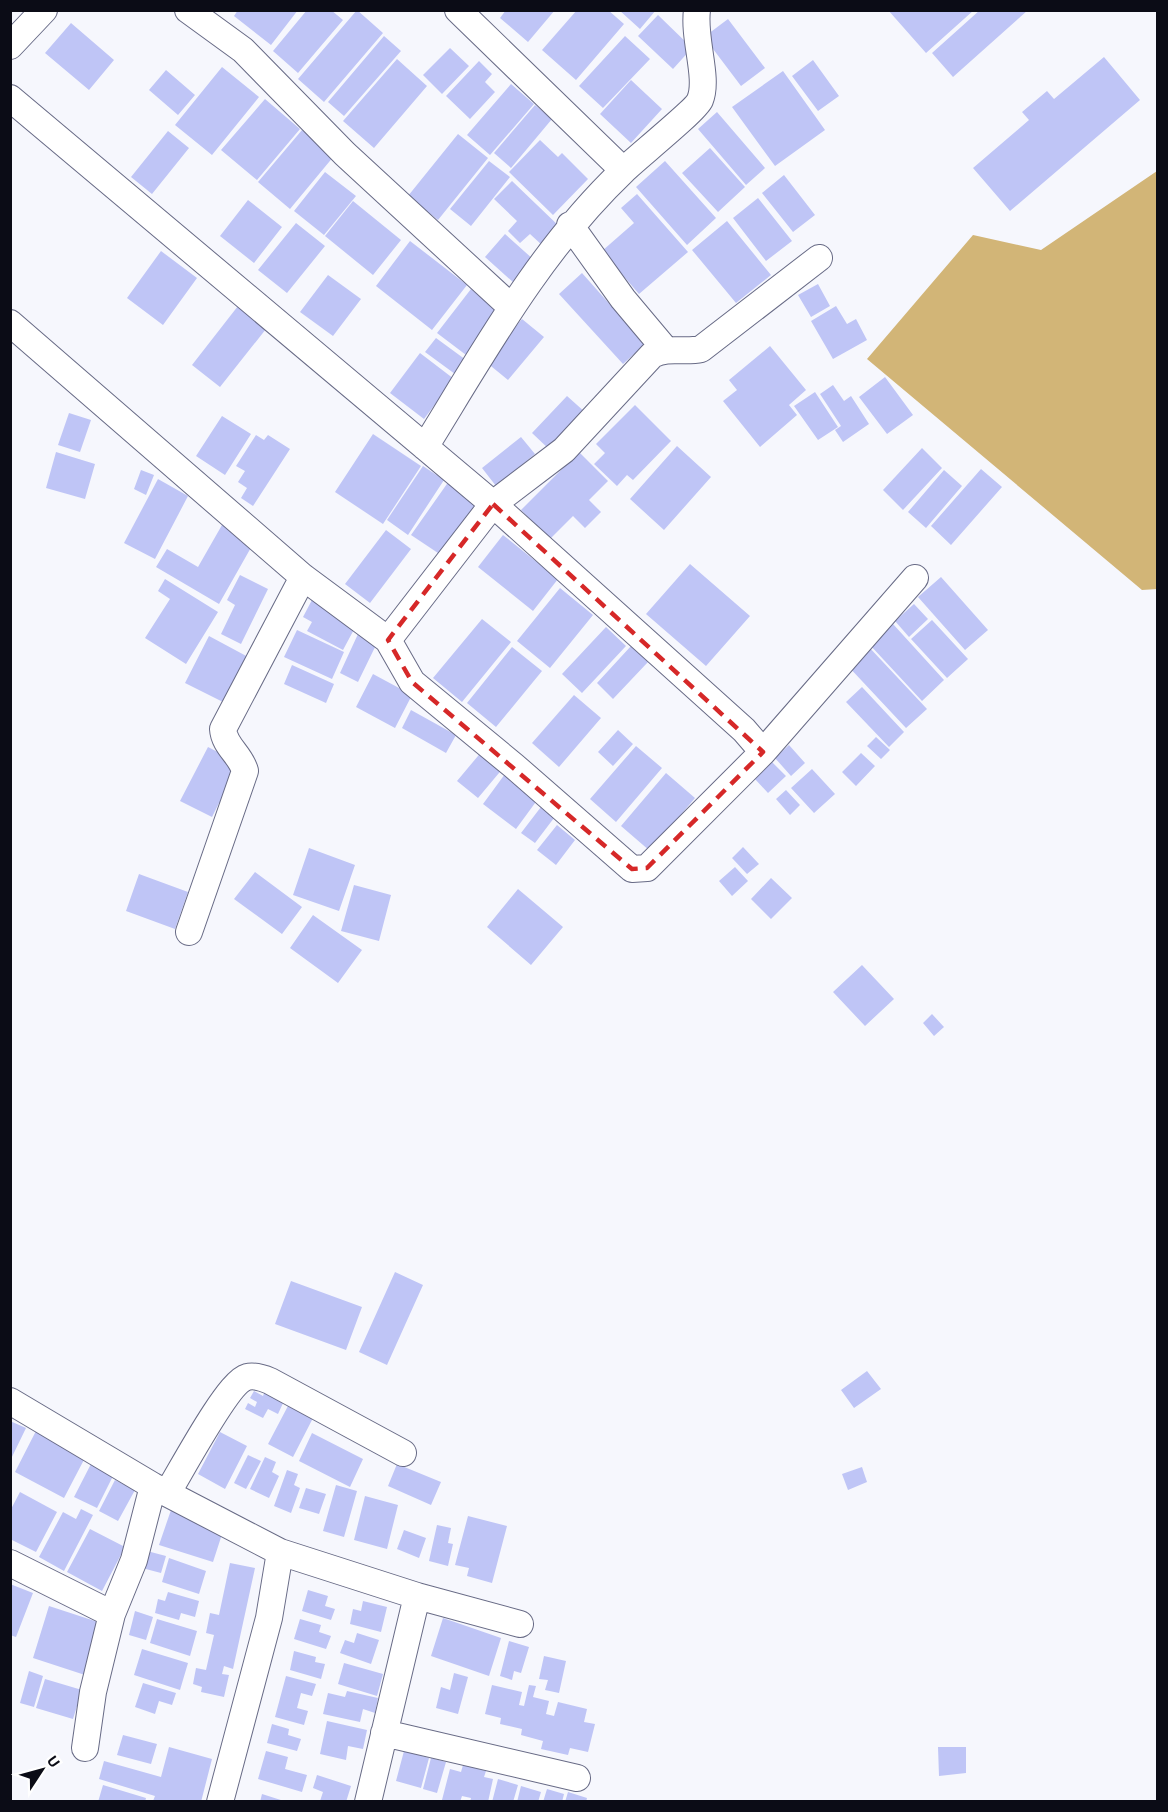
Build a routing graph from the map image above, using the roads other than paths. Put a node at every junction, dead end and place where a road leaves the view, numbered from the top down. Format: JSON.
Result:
{"nodes":[{"id":1,"x":44,"y":10,"type":"edge"},
{"id":2,"x":188,"y":10,"type":"edge"},
{"id":3,"x":458,"y":10,"type":"edge"},
{"id":4,"x":697,"y":10,"type":"edge"},
{"id":5,"x":10,"y":46,"type":"edge"},
{"id":6,"x":10,"y":98,"type":"edge"},
{"id":7,"x":623,"y":170,"type":"junction"},
{"id":8,"x":570,"y":225,"type":"junction"},
{"id":9,"x":819,"y":258,"type":"dead end"},
{"id":10,"x":512,"y":307,"type":"junction"},
{"id":11,"x":10,"y":323,"type":"edge"},
{"id":12,"x":665,"y":349,"type":"junction"},
{"id":13,"x":425,"y":447,"type":"junction"},
{"id":14,"x":494,"y":504,"type":"junction"},
{"id":15,"x":303,"y":577,"type":"junction"},
{"id":16,"x":915,"y":578,"type":"dead end"},
{"id":17,"x":387,"y":640,"type":"junction"},
{"id":18,"x":763,"y":752,"type":"junction"},
{"id":19,"x":189,"y":932,"type":"dead end"},
{"id":20,"x":10,"y":1401,"type":"edge"},
{"id":21,"x":403,"y":1453,"type":"dead end"},
{"id":22,"x":161,"y":1489,"type":"junction"},
{"id":23,"x":280,"y":1552,"type":"junction"},
{"id":24,"x":10,"y":1563,"type":"edge"},
{"id":25,"x":417,"y":1596,"type":"junction"},
{"id":26,"x":112,"y":1614,"type":"junction"},
{"id":27,"x":520,"y":1624,"type":"dead end"},
{"id":28,"x":384,"y":1733,"type":"junction"},
{"id":29,"x":85,"y":1748,"type":"dead end"},
{"id":30,"x":577,"y":1778,"type":"dead end"},
{"id":31,"x":220,"y":1802,"type":"edge"},
{"id":32,"x":368,"y":1802,"type":"edge"}],
"edges":[{"from":1,"to":5,"type":"street"},
{"from":2,"to":10,"type":"street"},
{"from":3,"to":7,"type":"street"},
{"from":4,"to":7,"type":"street"},
{"from":6,"to":13,"type":"street"},
{"from":7,"to":8,"type":"street"},
{"from":8,"to":10,"type":"street"},
{"from":8,"to":12,"type":"street"},
{"from":9,"to":12,"type":"street"},
{"from":10,"to":13,"type":"street"},
{"from":11,"to":15,"type":"street"},
{"from":12,"to":14,"type":"street"},
{"from":13,"to":14,"type":"street"},
{"from":14,"to":17,"type":"street"},
{"from":14,"to":18,"type":"street"},
{"from":15,"to":17,"type":"street"},
{"from":15,"to":19,"type":"street"},
{"from":16,"to":18,"type":"street"},
{"from":17,"to":18,"type":"street"},
{"from":20,"to":22,"type":"street"},
{"from":21,"to":22,"type":"street"},
{"from":22,"to":23,"type":"street"},
{"from":22,"to":26,"type":"street"},
{"from":23,"to":25,"type":"street"},
{"from":23,"to":31,"type":"street"},
{"from":24,"to":26,"type":"street"},
{"from":25,"to":27,"type":"street"},
{"from":25,"to":28,"type":"street"},
{"from":26,"to":29,"type":"street"},
{"from":28,"to":30,"type":"street"},
{"from":28,"to":32,"type":"street"}]}
